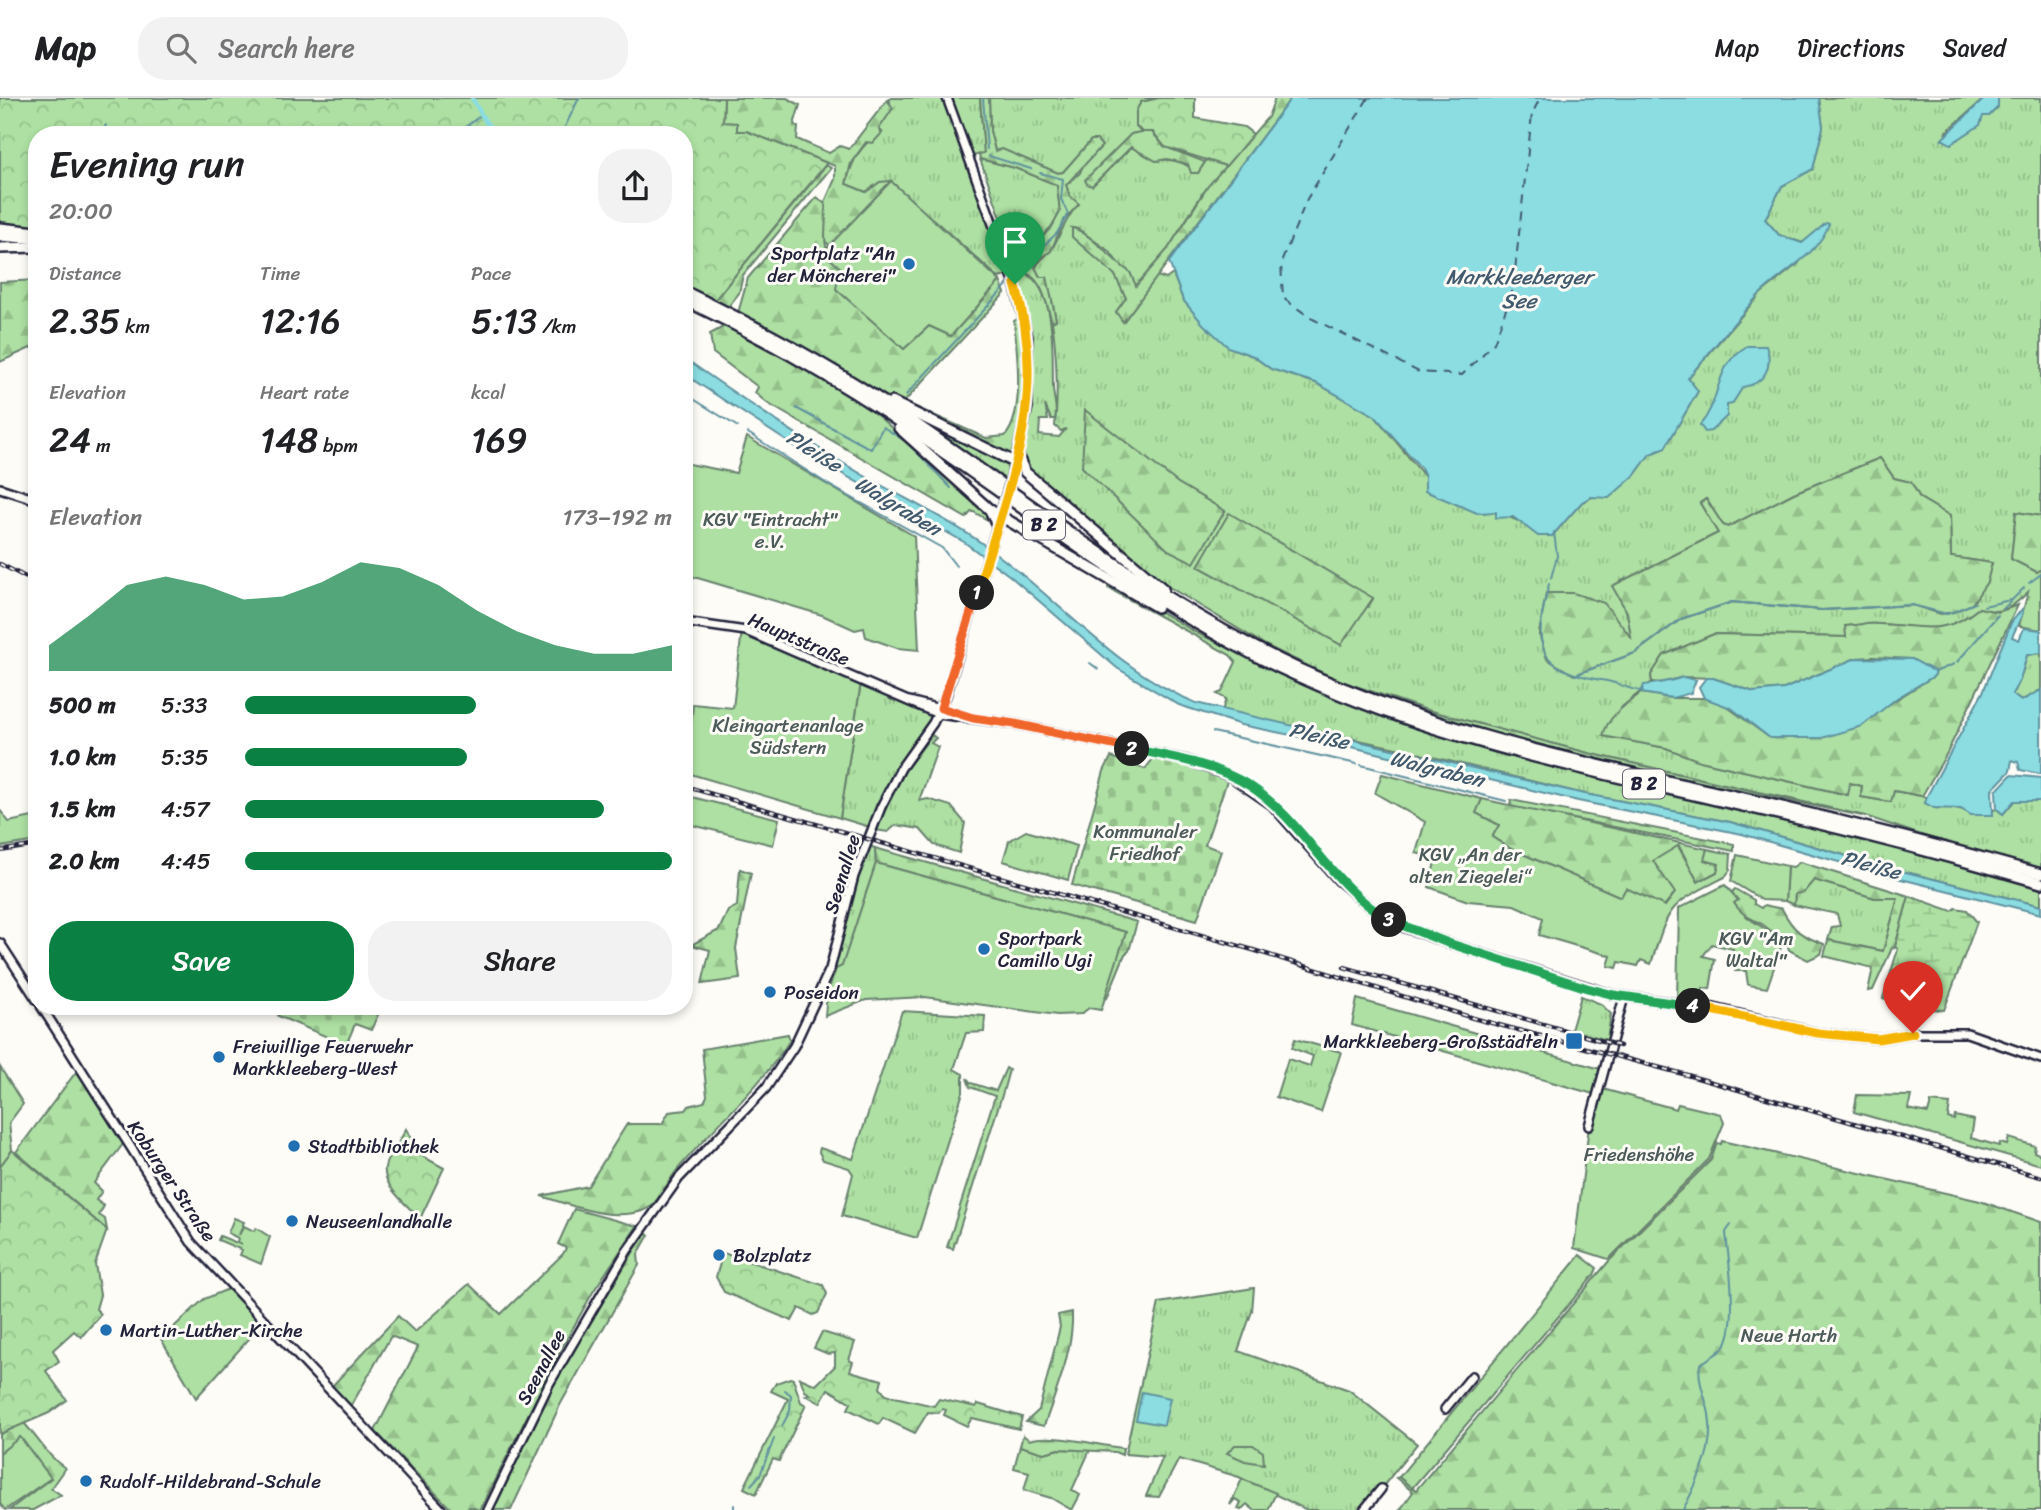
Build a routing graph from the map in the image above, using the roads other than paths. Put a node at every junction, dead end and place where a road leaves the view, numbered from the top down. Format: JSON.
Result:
{"nodes":[{"id":1,"x":947,"y":98,"type":"edge"},
{"id":2,"x":0,"y":228,"type":"edge"},
{"id":3,"x":28,"y":231,"type":"edge"},
{"id":4,"x":0,"y":236,"type":"edge"},
{"id":5,"x":28,"y":238,"type":"edge"},
{"id":6,"x":28,"y":247,"type":"edge"},
{"id":7,"x":0,"y":248,"type":"edge"},
{"id":8,"x":693,"y":295,"type":"edge"},
{"id":9,"x":693,"y":303,"type":"edge"},
{"id":10,"x":722,"y":313,"type":"junction"},
{"id":11,"x":733,"y":319,"type":"junction"},
{"id":12,"x":867,"y":391,"type":"junction"},
{"id":13,"x":886,"y":414,"type":"junction"},
{"id":14,"x":1014,"y":468,"type":"junction"},
{"id":15,"x":0,"y":488,"type":"edge"},
{"id":16,"x":28,"y":497,"type":"edge"},
{"id":17,"x":990,"y":510,"type":"junction"},
{"id":18,"x":1002,"y":511,"type":"junction"},
{"id":19,"x":1011,"y":525,"type":"junction"},
{"id":20,"x":996,"y":529,"type":"junction"},
{"id":21,"x":1194,"y":614,"type":"junction"},
{"id":22,"x":693,"y":623,"type":"edge"},
{"id":23,"x":1206,"y":630,"type":"junction"},
{"id":24,"x":939,"y":711,"type":"junction"},
{"id":25,"x":2041,"y":874,"type":"edge"},
{"id":26,"x":2041,"y":883,"type":"edge"},
{"id":27,"x":0,"y":943,"type":"edge"},
{"id":28,"x":28,"y":986,"type":"edge"},
{"id":29,"x":1624,"y":997,"type":"junction"},
{"id":30,"x":47,"y":1015,"type":"edge"},
{"id":31,"x":2041,"y":1059,"type":"edge"},
{"id":32,"x":1589,"y":1126,"type":"dead end"},
{"id":33,"x":1472,"y":1376,"type":"dead end"},
{"id":34,"x":1445,"y":1409,"type":"dead end"},
{"id":35,"x":1381,"y":1489,"type":"dead end"},
{"id":36,"x":442,"y":1510,"type":"edge"},
{"id":37,"x":488,"y":1510,"type":"edge"},
{"id":38,"x":1364,"y":1510,"type":"edge"}],
"edges":[{"from":1,"to":14,"type":"main road","name":"Seenallee"},
{"from":2,"to":3,"type":"highway"},
{"from":4,"to":5,"type":"highway"},
{"from":6,"to":7,"type":"highway"},
{"from":8,"to":10,"type":"highway","number":"B 2"},
{"from":9,"to":10,"type":"highway","number":"B 2"},
{"from":10,"to":11,"type":"highway","number":"B 2"},
{"from":11,"to":12,"type":"highway","number":"B 2"},
{"from":11,"to":13,"type":"highway","number":"B 2"},
{"from":12,"to":14,"type":"highway"},
{"from":12,"to":21,"type":"highway","number":"B 2"},
{"from":13,"to":17,"type":"highway"},
{"from":13,"to":23,"type":"highway","number":"B 2"},
{"from":14,"to":18,"type":"main road","name":"Seenallee","bridge":true},
{"from":14,"to":21,"type":"highway"},
{"from":15,"to":16,"type":"main road"},
{"from":17,"to":18,"type":"highway"},
{"from":17,"to":20,"type":"highway"},
{"from":18,"to":19,"type":"highway"},
{"from":18,"to":20,"type":"main road","name":"Seenallee"},
{"from":19,"to":20,"type":"highway"},
{"from":19,"to":23,"type":"highway"},
{"from":20,"to":24,"type":"main road","name":"Seenallee"},
{"from":21,"to":25,"type":"highway","number":"B 2"},
{"from":22,"to":24,"type":"main road","name":"Hauptstraße"},
{"from":23,"to":26,"type":"highway","number":"B 2"},
{"from":24,"to":29,"type":"main road","name":"Hauptstraße"},
{"from":24,"to":37,"type":"main road","name":"Seenallee"},
{"from":27,"to":28,"type":"main road"},
{"from":29,"to":31,"type":"main road","name":"Hauptstraße"},
{"from":29,"to":32,"type":"main road"},
{"from":30,"to":36,"type":"main road","name":"Koburger Straße"},
{"from":33,"to":34,"type":"main road"},
{"from":35,"to":38,"type":"main road"}]}
